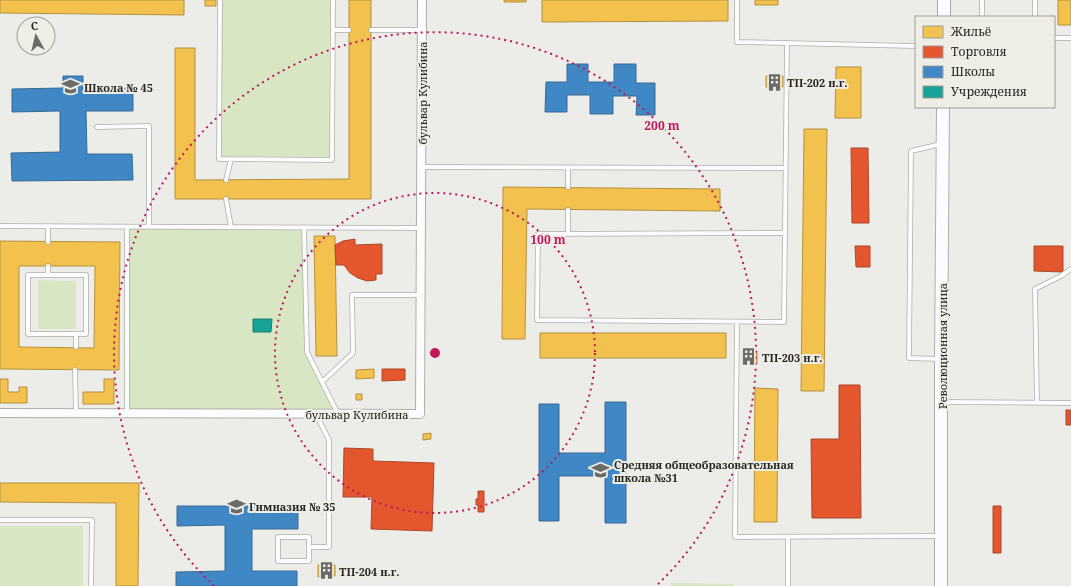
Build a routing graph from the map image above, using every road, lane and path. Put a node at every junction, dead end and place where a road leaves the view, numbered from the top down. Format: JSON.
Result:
{"nodes":[{"id":1,"x":220,"y":0,"type":"edge"},
{"id":2,"x":333,"y":0,"type":"edge"},
{"id":3,"x":422,"y":0,"type":"edge"},
{"id":4,"x":738,"y":0,"type":"edge"},
{"id":5,"x":944,"y":0,"type":"edge"},
{"id":6,"x":982,"y":0,"type":"edge"},
{"id":7,"x":1035,"y":0,"type":"edge"},
{"id":8,"x":944,"y":16,"type":"edge"},
{"id":9,"x":982,"y":16,"type":"edge"},
{"id":10,"x":1035,"y":16,"type":"edge"},
{"id":11,"x":333,"y":30,"type":"junction"},
{"id":12,"x":349,"y":30,"type":"dead end"},
{"id":13,"x":371,"y":30,"type":"dead end"},
{"id":14,"x":422,"y":30,"type":"junction"},
{"id":15,"x":1055,"y":38,"type":"edge"},
{"id":16,"x":1071,"y":38,"type":"edge"},
{"id":17,"x":787,"y":43,"type":"junction"},
{"id":18,"x":915,"y":46,"type":"edge"},
{"id":19,"x":943,"y":108,"type":"edge"},
{"id":20,"x":97,"y":127,"type":"dead end"},
{"id":21,"x":943,"y":144,"type":"junction"},
{"id":22,"x":231,"y":159,"type":"junction"},
{"id":23,"x":422,"y":167,"type":"junction"},
{"id":24,"x":568,"y":167,"type":"junction"},
{"id":25,"x":786,"y":168,"type":"junction"},
{"id":26,"x":226,"y":180,"type":"dead end"},
{"id":27,"x":568,"y":188,"type":"dead end"},
{"id":28,"x":226,"y":199,"type":"dead end"},
{"id":29,"x":568,"y":210,"type":"dead end"},
{"id":30,"x":0,"y":226,"type":"edge"},
{"id":31,"x":48,"y":226,"type":"junction"},
{"id":32,"x":127,"y":227,"type":"junction"},
{"id":33,"x":149,"y":227,"type":"junction"},
{"id":34,"x":231,"y":227,"type":"junction"},
{"id":35,"x":304,"y":227,"type":"junction"},
{"id":36,"x":421,"y":228,"type":"junction"},
{"id":37,"x":568,"y":233,"type":"junction"},
{"id":38,"x":785,"y":233,"type":"junction"},
{"id":39,"x":48,"y":242,"type":"dead end"},
{"id":40,"x":48,"y":266,"type":"dead end"},
{"id":41,"x":1071,"y":269,"type":"edge"},
{"id":42,"x":48,"y":275,"type":"junction"},
{"id":43,"x":421,"y":295,"type":"junction"},
{"id":44,"x":736,"y":322,"type":"junction"},
{"id":45,"x":76,"y":334,"type":"junction"},
{"id":46,"x":76,"y":348,"type":"dead end"},
{"id":47,"x":941,"y":359,"type":"junction"},
{"id":48,"x":75,"y":370,"type":"dead end"},
{"id":49,"x":322,"y":382,"type":"junction"},
{"id":50,"x":941,"y":402,"type":"junction"},
{"id":51,"x":1037,"y":402,"type":"junction"},
{"id":52,"x":1071,"y":403,"type":"edge"},
{"id":53,"x":0,"y":413,"type":"edge"},
{"id":54,"x":76,"y":413,"type":"junction"},
{"id":55,"x":127,"y":413,"type":"junction"},
{"id":56,"x":316,"y":414,"type":"junction"},
{"id":57,"x":338,"y":414,"type":"junction"},
{"id":58,"x":0,"y":520,"type":"edge"},
{"id":59,"x":941,"y":536,"type":"junction"},
{"id":60,"x":788,"y":537,"type":"junction"},
{"id":61,"x":309,"y":547,"type":"junction"},
{"id":62,"x":92,"y":586,"type":"edge"},
{"id":63,"x":788,"y":586,"type":"edge"},
{"id":64,"x":941,"y":586,"type":"edge"}],
"edges":[{"from":1,"to":22,"type":"lane"},
{"from":2,"to":11,"type":"lane"},
{"from":3,"to":14,"type":"street","name":"бульвар Кулибина"},
{"from":4,"to":17,"type":"lane"},
{"from":5,"to":8,"type":"main road"},
{"from":6,"to":9,"type":"lane"},
{"from":7,"to":10,"type":"lane"},
{"from":11,"to":12,"type":"lane"},
{"from":11,"to":22,"type":"lane"},
{"from":13,"to":14,"type":"lane"},
{"from":14,"to":23,"type":"street","name":"бульвар Кулибина"},
{"from":15,"to":16,"type":"lane"},
{"from":17,"to":18,"type":"lane"},
{"from":17,"to":25,"type":"lane"},
{"from":19,"to":21,"type":"main road","name":"Революционная улица"},
{"from":20,"to":33,"type":"lane"},
{"from":21,"to":47,"type":"main road","name":"Революционная улица"},
{"from":21,"to":47,"type":"lane"},
{"from":22,"to":26,"type":"lane"},
{"from":23,"to":24,"type":"lane"},
{"from":23,"to":36,"type":"street","name":"бульвар Кулибина"},
{"from":24,"to":25,"type":"lane"},
{"from":24,"to":27,"type":"lane"},
{"from":25,"to":38,"type":"lane"},
{"from":28,"to":34,"type":"lane"},
{"from":29,"to":37,"type":"lane"},
{"from":30,"to":31,"type":"lane"},
{"from":31,"to":32,"type":"lane"},
{"from":31,"to":39,"type":"lane"},
{"from":32,"to":33,"type":"lane"},
{"from":32,"to":55,"type":"lane"},
{"from":33,"to":34,"type":"lane"},
{"from":34,"to":35,"type":"lane"},
{"from":35,"to":36,"type":"lane"},
{"from":35,"to":49,"type":"lane"},
{"from":36,"to":43,"type":"street","name":"бульвар Кулибина"},
{"from":37,"to":38,"type":"lane"},
{"from":37,"to":44,"type":"lane"},
{"from":38,"to":44,"type":"lane"},
{"from":40,"to":42,"type":"lane"},
{"from":41,"to":51,"type":"lane"},
{"from":42,"to":45,"type":"lane"},
{"from":42,"to":45,"type":"lane"},
{"from":43,"to":49,"type":"lane"},
{"from":43,"to":57,"type":"street","name":"бульвар Кулибина"},
{"from":44,"to":60,"type":"lane"},
{"from":45,"to":46,"type":"lane"},
{"from":47,"to":50,"type":"main road","name":"Революционная улица"},
{"from":48,"to":54,"type":"lane"},
{"from":49,"to":57,"type":"lane"},
{"from":50,"to":51,"type":"lane"},
{"from":50,"to":59,"type":"main road","name":"Революционная улица"},
{"from":51,"to":52,"type":"lane"},
{"from":53,"to":54,"type":"street","name":"бульвар Кулибина"},
{"from":54,"to":55,"type":"street","name":"бульвар Кулибина"},
{"from":55,"to":56,"type":"street","name":"бульвар Кулибина"},
{"from":56,"to":57,"type":"street","name":"бульвар Кулибина"},
{"from":56,"to":61,"type":"lane"},
{"from":58,"to":62,"type":"lane"},
{"from":59,"to":60,"type":"lane"},
{"from":59,"to":64,"type":"main road","name":"Революционная улица"},
{"from":60,"to":63,"type":"lane"},
{"from":61,"to":61,"type":"lane"}]}
